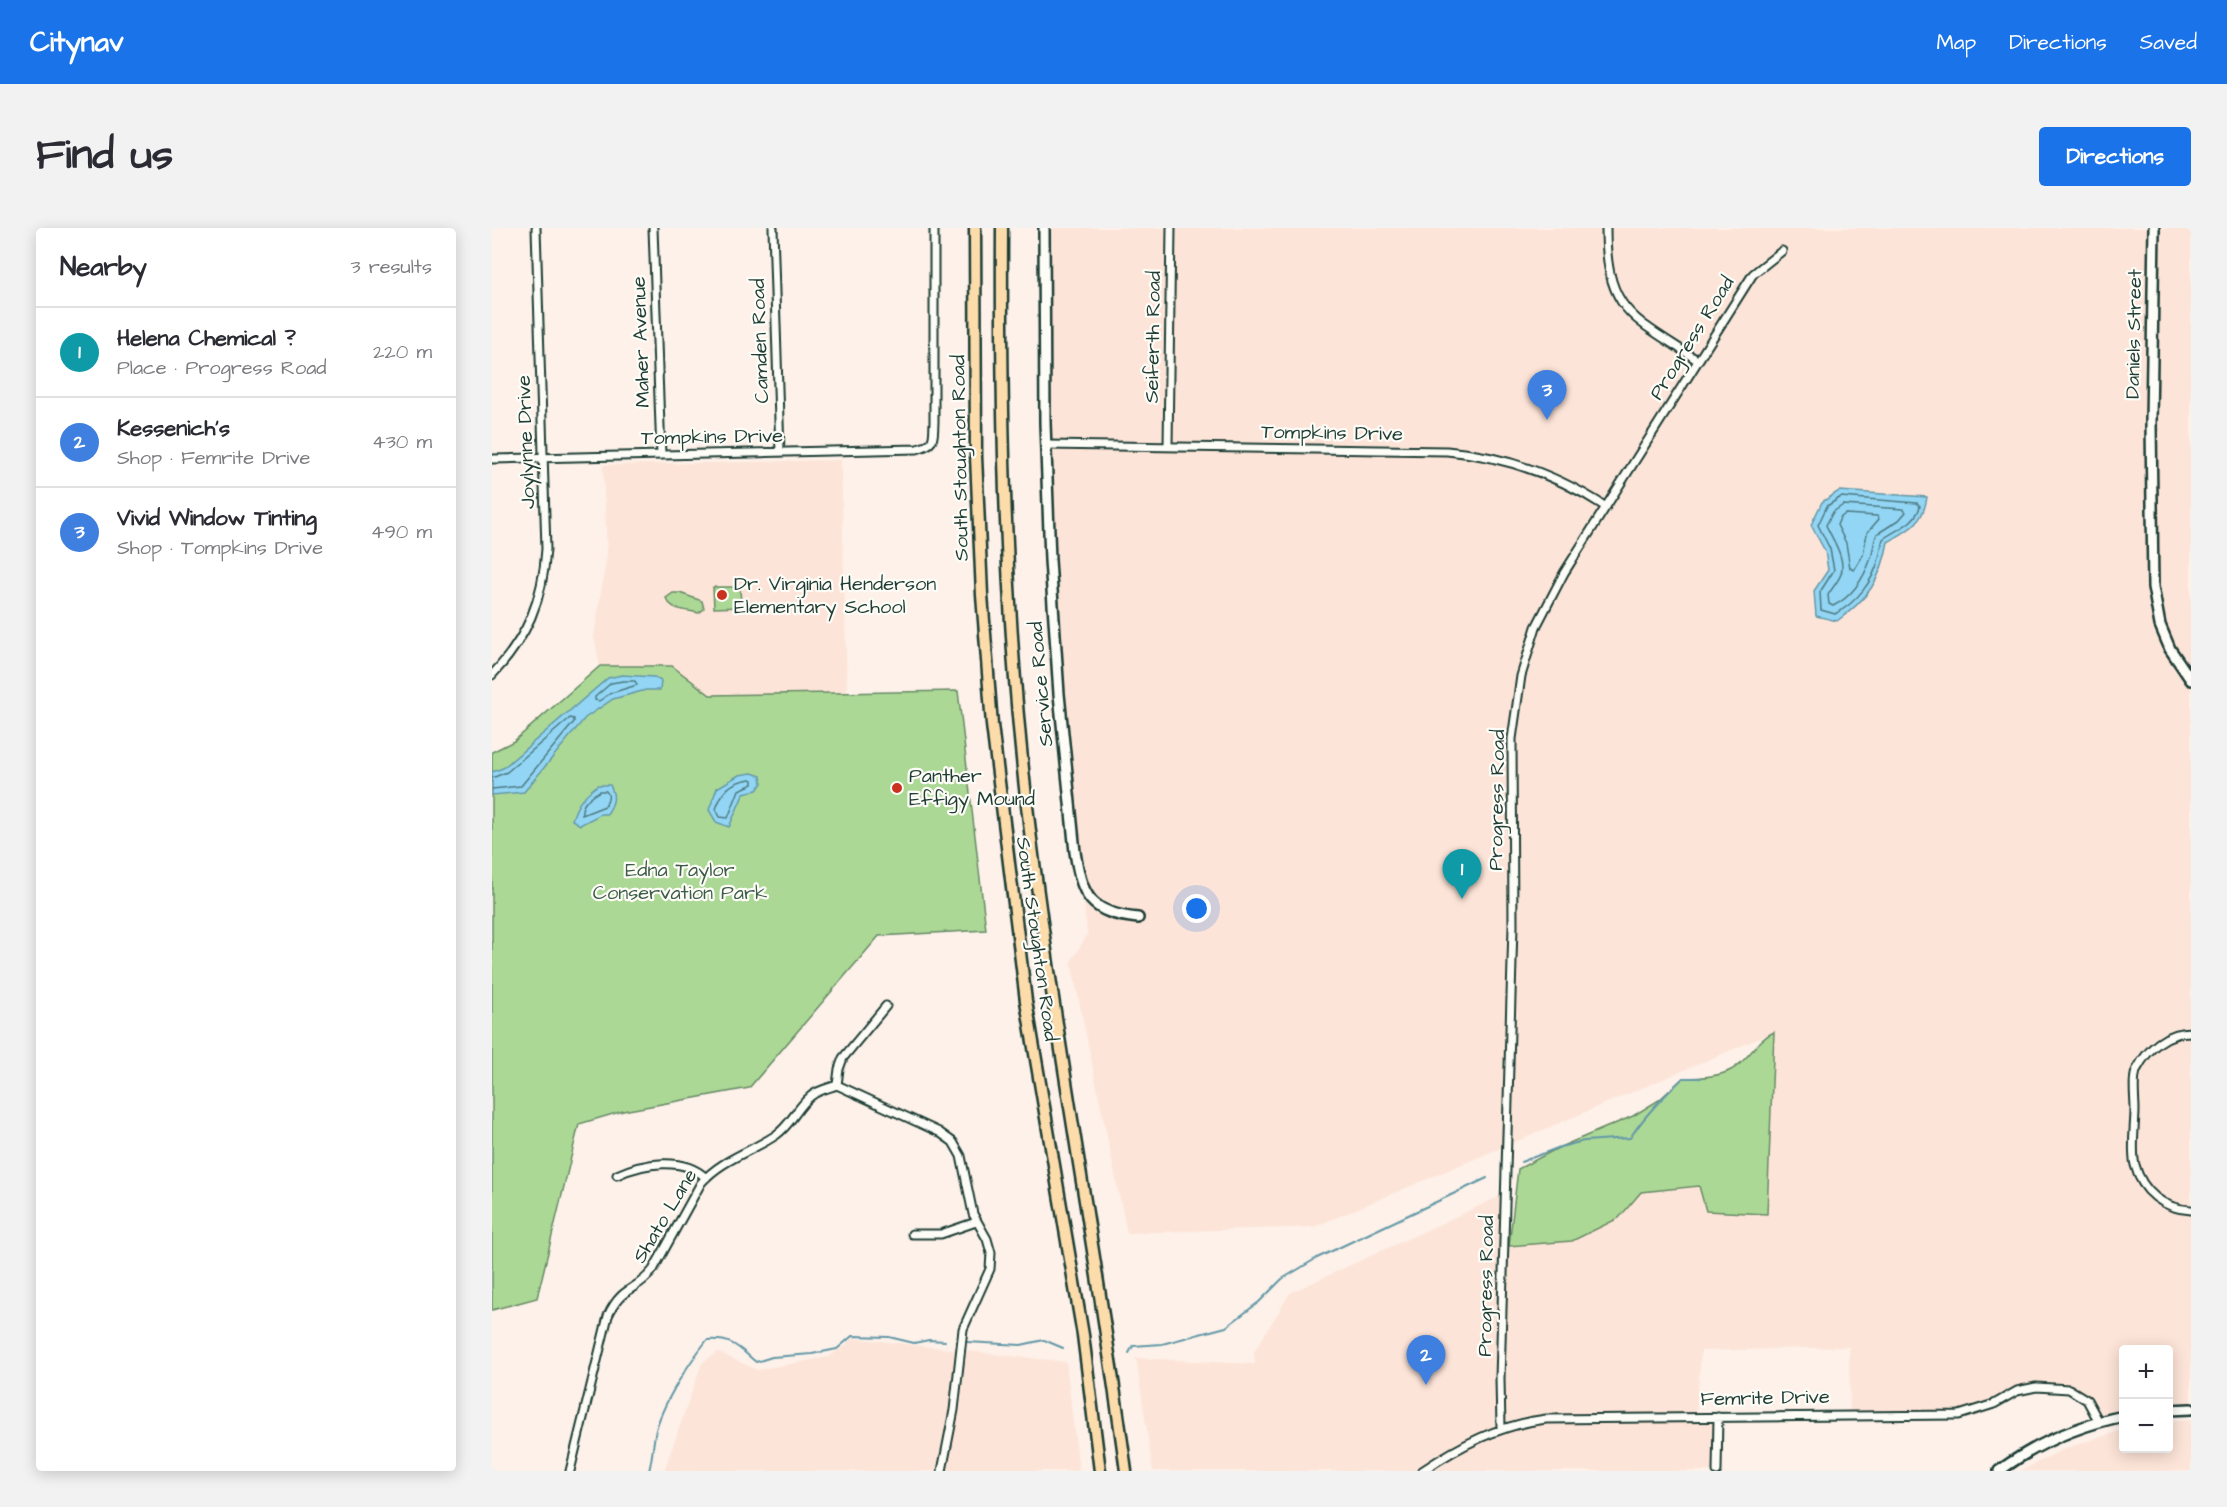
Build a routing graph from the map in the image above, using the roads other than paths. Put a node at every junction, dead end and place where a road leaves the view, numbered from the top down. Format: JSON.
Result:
{"nodes":[{"id":1,"x":536,"y":228,"type":"edge"},
{"id":2,"x":653,"y":228,"type":"edge"},
{"id":3,"x":772,"y":228,"type":"edge"},
{"id":4,"x":934,"y":228,"type":"edge"},
{"id":5,"x":975,"y":228,"type":"edge"},
{"id":6,"x":1002,"y":228,"type":"edge"},
{"id":7,"x":1044,"y":228,"type":"edge"},
{"id":8,"x":1171,"y":228,"type":"edge"},
{"id":9,"x":1606,"y":228,"type":"edge"},
{"id":10,"x":2154,"y":228,"type":"edge"},
{"id":11,"x":1782,"y":251,"type":"dead end"},
{"id":12,"x":1697,"y":360,"type":"junction"},
{"id":13,"x":1047,"y":445,"type":"junction"},
{"id":14,"x":1168,"y":447,"type":"junction"},
{"id":15,"x":780,"y":452,"type":"junction"},
{"id":16,"x":661,"y":455,"type":"junction"},
{"id":17,"x":543,"y":458,"type":"junction"},
{"id":18,"x":492,"y":459,"type":"edge"},
{"id":19,"x":1606,"y":507,"type":"junction"},
{"id":20,"x":492,"y":675,"type":"edge"},
{"id":21,"x":2191,"y":680,"type":"edge"},
{"id":22,"x":1138,"y":918,"type":"dead end"},
{"id":23,"x":886,"y":1006,"type":"dead end"},
{"id":24,"x":2191,"y":1032,"type":"edge"},
{"id":25,"x":837,"y":1085,"type":"junction"},
{"id":26,"x":617,"y":1175,"type":"dead end"},
{"id":27,"x":706,"y":1178,"type":"junction"},
{"id":28,"x":2191,"y":1210,"type":"edge"},
{"id":29,"x":976,"y":1222,"type":"junction"},
{"id":30,"x":912,"y":1234,"type":"dead end"},
{"id":31,"x":2191,"y":1409,"type":"edge"},
{"id":32,"x":2173,"y":1410,"type":"edge"},
{"id":33,"x":1718,"y":1417,"type":"junction"},
{"id":34,"x":2119,"y":1417,"type":"edge"},
{"id":35,"x":2099,"y":1422,"type":"junction"},
{"id":36,"x":1501,"y":1428,"type":"junction"},
{"id":37,"x":570,"y":1471,"type":"edge"},
{"id":38,"x":942,"y":1471,"type":"edge"},
{"id":39,"x":1100,"y":1471,"type":"edge"},
{"id":40,"x":1126,"y":1471,"type":"edge"},
{"id":41,"x":1422,"y":1471,"type":"edge"},
{"id":42,"x":1717,"y":1471,"type":"edge"},
{"id":43,"x":1999,"y":1471,"type":"edge"}],
"edges":[{"from":1,"to":17,"type":"street","name":"Joylynne Drive"},
{"from":2,"to":16,"type":"street","name":"Maher Avenue"},
{"from":3,"to":15,"type":"street","name":"Camden Road"},
{"from":4,"to":15,"type":"street","name":"Tompkins Drive"},
{"from":5,"to":39,"type":"main road","name":"South Stoughton Road"},
{"from":6,"to":40,"type":"main road","name":"South Stoughton Road"},
{"from":7,"to":13,"type":"street","name":"Service Road"},
{"from":8,"to":14,"type":"street","name":"Seiferth Road"},
{"from":9,"to":12,"type":"street"},
{"from":10,"to":21,"type":"street","name":"Daniels Street"},
{"from":11,"to":12,"type":"street","name":"Progress Road"},
{"from":12,"to":19,"type":"street","name":"Progress Road"},
{"from":13,"to":14,"type":"street","name":"Tompkins Drive"},
{"from":13,"to":22,"type":"street","name":"Service Road"},
{"from":14,"to":19,"type":"street","name":"Tompkins Drive"},
{"from":15,"to":16,"type":"street","name":"Tompkins Drive"},
{"from":16,"to":17,"type":"street","name":"Tompkins Drive"},
{"from":17,"to":18,"type":"street","name":"Tompkins Drive"},
{"from":17,"to":20,"type":"street","name":"Joylynne Drive"},
{"from":19,"to":36,"type":"street","name":"Progress Road"},
{"from":23,"to":25,"type":"street"},
{"from":24,"to":28,"type":"street"},
{"from":25,"to":27,"type":"street","name":"Shato Lane"},
{"from":25,"to":29,"type":"street"},
{"from":26,"to":27,"type":"street"},
{"from":27,"to":37,"type":"street","name":"Shato Lane"},
{"from":29,"to":30,"type":"street"},
{"from":29,"to":38,"type":"street"},
{"from":31,"to":32,"type":"street"},
{"from":33,"to":35,"type":"street","name":"Femrite Drive"},
{"from":33,"to":36,"type":"street","name":"Femrite Drive"},
{"from":33,"to":42,"type":"street"},
{"from":34,"to":35,"type":"street"},
{"from":35,"to":43,"type":"street"},
{"from":36,"to":41,"type":"street","name":"Femrite Drive"}]}
